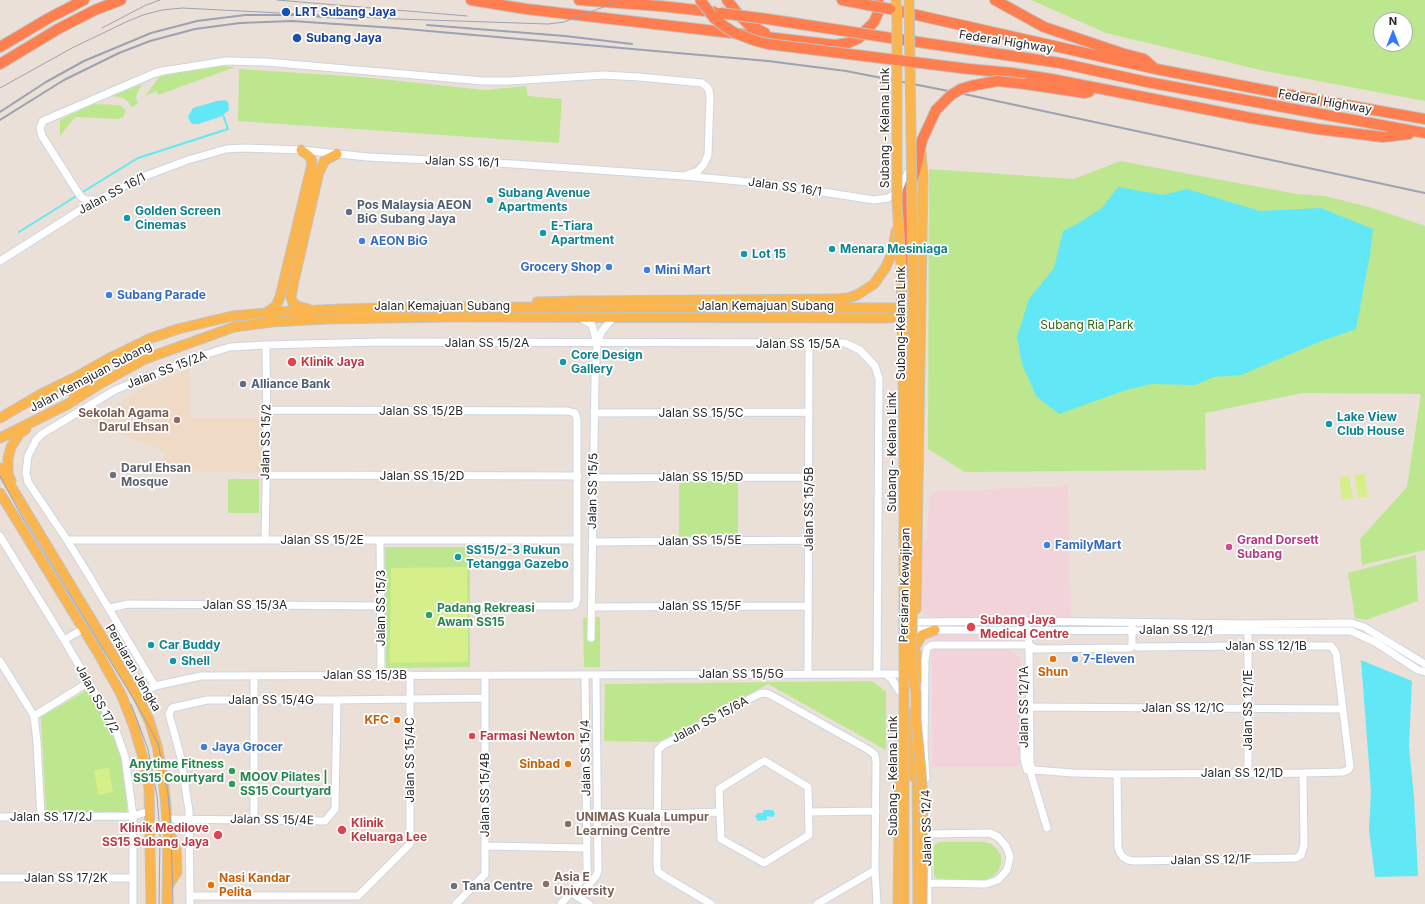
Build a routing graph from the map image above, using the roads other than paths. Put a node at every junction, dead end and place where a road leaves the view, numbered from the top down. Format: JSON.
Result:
{"nodes":[{"id":1,"x":84,"y":0,"type":"edge"},
{"id":2,"x":121,"y":0,"type":"edge"},
{"id":3,"x":471,"y":0,"type":"edge"},
{"id":4,"x":579,"y":0,"type":"edge"},
{"id":5,"x":700,"y":0,"type":"edge"},
{"id":6,"x":727,"y":0,"type":"edge"},
{"id":7,"x":842,"y":0,"type":"edge"},
{"id":8,"x":878,"y":0,"type":"edge"},
{"id":9,"x":896,"y":0,"type":"edge"},
{"id":10,"x":909,"y":0,"type":"edge"},
{"id":11,"x":995,"y":0,"type":"edge"},
{"id":12,"x":12,"y":39,"type":"junction"},
{"id":13,"x":788,"y":39,"type":"junction"},
{"id":14,"x":0,"y":41,"type":"edge"},
{"id":15,"x":0,"y":47,"type":"edge"},
{"id":16,"x":0,"y":64,"type":"edge"},
{"id":17,"x":1156,"y":69,"type":"junction"},
{"id":18,"x":1103,"y":90,"type":"junction"},
{"id":19,"x":1425,"y":119,"type":"edge"},
{"id":20,"x":1423,"y":133,"type":"edge"},
{"id":21,"x":920,"y":146,"type":"junction"},
{"id":22,"x":301,"y":150,"type":"junction"},
{"id":23,"x":337,"y":154,"type":"junction"},
{"id":24,"x":684,"y":176,"type":"junction"},
{"id":25,"x":99,"y":200,"type":"junction"},
{"id":26,"x":897,"y":202,"type":"junction"},
{"id":27,"x":0,"y":261,"type":"edge"},
{"id":28,"x":821,"y":291,"type":"dead end"},
{"id":29,"x":446,"y":308,"type":"junction"},
{"id":30,"x":821,"y":308,"type":"junction"},
{"id":31,"x":901,"y":308,"type":"junction"},
{"id":32,"x":315,"y":311,"type":"junction"},
{"id":33,"x":266,"y":313,"type":"junction"},
{"id":34,"x":581,"y":318,"type":"junction"},
{"id":35,"x":613,"y":318,"type":"junction"},
{"id":36,"x":874,"y":318,"type":"junction"},
{"id":37,"x":920,"y":330,"type":"junction"},
{"id":38,"x":905,"y":338,"type":"junction"},
{"id":39,"x":598,"y":343,"type":"junction"},
{"id":40,"x":808,"y":344,"type":"junction"},
{"id":41,"x":266,"y":345,"type":"junction"},
{"id":42,"x":76,"y":377,"type":"junction"},
{"id":43,"x":98,"y":386,"type":"junction"},
{"id":44,"x":267,"y":410,"type":"junction"},
{"id":45,"x":808,"y":412,"type":"junction"},
{"id":46,"x":594,"y":413,"type":"junction"},
{"id":47,"x":0,"y":418,"type":"edge"},
{"id":48,"x":40,"y":418,"type":"junction"},
{"id":49,"x":0,"y":438,"type":"edge"},
{"id":50,"x":0,"y":468,"type":"edge"},
{"id":51,"x":266,"y":475,"type":"junction"},
{"id":52,"x":578,"y":476,"type":"junction"},
{"id":53,"x":808,"y":477,"type":"junction"},
{"id":54,"x":593,"y":478,"type":"junction"},
{"id":55,"x":0,"y":493,"type":"edge"},
{"id":56,"x":0,"y":498,"type":"edge"},
{"id":57,"x":17,"y":498,"type":"junction"},
{"id":58,"x":8,"y":505,"type":"junction"},
{"id":59,"x":1,"y":539,"type":"edge"},
{"id":60,"x":67,"y":540,"type":"junction"},
{"id":61,"x":265,"y":540,"type":"junction"},
{"id":62,"x":380,"y":540,"type":"junction"},
{"id":63,"x":577,"y":540,"type":"junction"},
{"id":64,"x":808,"y":540,"type":"junction"},
{"id":65,"x":592,"y":542,"type":"junction"},
{"id":66,"x":380,"y":606,"type":"junction"},
{"id":67,"x":474,"y":606,"type":"dead end"},
{"id":68,"x":808,"y":606,"type":"junction"},
{"id":69,"x":592,"y":607,"type":"junction"},
{"id":70,"x":110,"y":608,"type":"junction"},
{"id":71,"x":1027,"y":621,"type":"junction"},
{"id":72,"x":902,"y":624,"type":"junction"},
{"id":73,"x":916,"y":626,"type":"junction"},
{"id":74,"x":1132,"y":626,"type":"junction"},
{"id":75,"x":1248,"y":627,"type":"junction"},
{"id":76,"x":83,"y":629,"type":"junction"},
{"id":77,"x":935,"y":630,"type":"junction"},
{"id":78,"x":1027,"y":630,"type":"junction"},
{"id":79,"x":592,"y":638,"type":"dead end"},
{"id":80,"x":64,"y":640,"type":"junction"},
{"id":81,"x":916,"y":645,"type":"junction"},
{"id":82,"x":1028,"y":646,"type":"junction"},
{"id":83,"x":1248,"y":646,"type":"junction"},
{"id":84,"x":1137,"y":647,"type":"dead end"},
{"id":85,"x":0,"y":661,"type":"edge"},
{"id":86,"x":1425,"y":664,"type":"edge"},
{"id":87,"x":912,"y":669,"type":"junction"},
{"id":88,"x":1425,"y":672,"type":"edge"},
{"id":89,"x":586,"y":674,"type":"junction"},
{"id":90,"x":596,"y":674,"type":"junction"},
{"id":91,"x":808,"y":674,"type":"junction"},
{"id":92,"x":877,"y":674,"type":"junction"},
{"id":93,"x":885,"y":674,"type":"junction"},
{"id":94,"x":900,"y":674,"type":"junction"},
{"id":95,"x":381,"y":675,"type":"junction"},
{"id":96,"x":410,"y":675,"type":"junction"},
{"id":97,"x":485,"y":675,"type":"junction"},
{"id":98,"x":254,"y":676,"type":"junction"},
{"id":99,"x":89,"y":682,"type":"junction"},
{"id":100,"x":155,"y":686,"type":"junction"},
{"id":101,"x":900,"y":692,"type":"junction"},
{"id":102,"x":137,"y":696,"type":"junction"},
{"id":103,"x":485,"y":698,"type":"junction"},
{"id":104,"x":254,"y":699,"type":"junction"},
{"id":105,"x":410,"y":699,"type":"junction"},
{"id":106,"x":337,"y":700,"type":"junction"},
{"id":107,"x":1027,"y":707,"type":"junction"},
{"id":108,"x":1248,"y":708,"type":"junction"},
{"id":109,"x":1343,"y":708,"type":"junction"},
{"id":110,"x":900,"y":710,"type":"junction"},
{"id":111,"x":34,"y":716,"type":"junction"},
{"id":112,"x":1032,"y":772,"type":"junction"},
{"id":113,"x":1248,"y":772,"type":"junction"},
{"id":114,"x":1303,"y":773,"type":"junction"},
{"id":115,"x":1117,"y":774,"type":"junction"},
{"id":116,"x":150,"y":811,"type":"junction"},
{"id":117,"x":876,"y":811,"type":"junction"},
{"id":118,"x":719,"y":812,"type":"junction"},
{"id":119,"x":809,"y":812,"type":"junction"},
{"id":120,"x":587,"y":815,"type":"junction"},
{"id":121,"x":598,"y":815,"type":"junction"},
{"id":122,"x":658,"y":815,"type":"junction"},
{"id":123,"x":133,"y":816,"type":"junction"},
{"id":124,"x":0,"y":817,"type":"edge"},
{"id":125,"x":41,"y":818,"type":"junction"},
{"id":126,"x":168,"y":819,"type":"junction"},
{"id":127,"x":189,"y":819,"type":"junction"},
{"id":128,"x":254,"y":820,"type":"junction"},
{"id":129,"x":1047,"y":828,"type":"dead end"},
{"id":130,"x":928,"y":834,"type":"junction"},
{"id":131,"x":485,"y":846,"type":"junction"},
{"id":132,"x":928,"y":846,"type":"junction"},
{"id":133,"x":917,"y":847,"type":"junction"},
{"id":134,"x":587,"y":848,"type":"junction"},
{"id":135,"x":875,"y":870,"type":"junction"},
{"id":136,"x":0,"y":878,"type":"edge"},
{"id":137,"x":133,"y":878,"type":"junction"},
{"id":138,"x":927,"y":883,"type":"junction"},
{"id":139,"x":572,"y":893,"type":"junction"},
{"id":140,"x":578,"y":897,"type":"junction"},
{"id":141,"x":190,"y":900,"type":"edge"},
{"id":142,"x":133,"y":904,"type":"edge"},
{"id":143,"x":151,"y":904,"type":"edge"},
{"id":144,"x":167,"y":904,"type":"edge"},
{"id":145,"x":456,"y":904,"type":"edge"},
{"id":146,"x":561,"y":904,"type":"edge"},
{"id":147,"x":589,"y":904,"type":"edge"},
{"id":148,"x":711,"y":904,"type":"edge"},
{"id":149,"x":817,"y":904,"type":"edge"},
{"id":150,"x":877,"y":904,"type":"edge"},
{"id":151,"x":898,"y":904,"type":"edge"},
{"id":152,"x":904,"y":904,"type":"edge"},
{"id":153,"x":914,"y":904,"type":"edge"},
{"id":154,"x":918,"y":904,"type":"edge"},
{"id":155,"x":922,"y":904,"type":"edge"},
{"id":156,"x":928,"y":904,"type":"edge"}],
"edges":[{"from":1,"to":12,"type":"highway"},
{"from":2,"to":16,"type":"highway"},
{"from":3,"to":13,"type":"highway"},
{"from":4,"to":20,"type":"highway","name":"Federal Highway","bridge":true},
{"from":5,"to":18,"type":"highway","bridge":true},
{"from":6,"to":13,"type":"highway"},
{"from":7,"to":17,"type":"highway","name":"Federal Highway","bridge":true},
{"from":8,"to":13,"type":"highway"},
{"from":9,"to":26,"type":"main road","name":"Subang - Kelana Link","bridge":true},
{"from":10,"to":87,"type":"main road","name":"Subang-Kelana Link","bridge":true},
{"from":11,"to":17,"type":"highway"},
{"from":12,"to":14,"type":"highway"},
{"from":12,"to":15,"type":"highway"},
{"from":17,"to":19,"type":"highway","name":"Federal Highway"},
{"from":18,"to":20,"type":"highway"},
{"from":18,"to":21,"type":"highway","bridge":true},
{"from":21,"to":24,"type":"street","name":"Jalan SS 16/1"},
{"from":21,"to":31,"type":"highway"},
{"from":21,"to":37,"type":"main road","name":"Persiaran Kewajipan"},
{"from":22,"to":23,"type":"street","name":"Jalan SS 16/1"},
{"from":22,"to":25,"type":"street","name":"Jalan SS 16/1"},
{"from":22,"to":33,"type":"main road"},
{"from":23,"to":24,"type":"street","name":"Jalan SS 16/1"},
{"from":23,"to":32,"type":"main road"},
{"from":24,"to":25,"type":"street"},
{"from":25,"to":27,"type":"street","name":"Jalan SS 16/1"},
{"from":26,"to":29,"type":"main road","bridge":true},
{"from":26,"to":152,"type":"main road","name":"Subang - Kelana Link","bridge":true},
{"from":28,"to":30,"type":"main road"},
{"from":29,"to":30,"type":"main road","name":"Jalan Kemajuan Subang"},
{"from":29,"to":32,"type":"main road","name":"Jalan Kemajuan Subang"},
{"from":30,"to":31,"type":"main road","name":"Jalan Kemajuan Subang"},
{"from":31,"to":36,"type":"main road","name":"Jalan Kemajuan Subang"},
{"from":31,"to":37,"type":"main road"},
{"from":31,"to":38,"type":"main road","name":"Persiaran Kewajipan"},
{"from":32,"to":33,"type":"main road","name":"Jalan Kemajuan Subang"},
{"from":33,"to":42,"type":"main road","name":"Jalan Kemajuan Subang"},
{"from":34,"to":35,"type":"main road","name":"Jalan Kemajuan Subang"},
{"from":34,"to":39,"type":"street","name":"Jalan SS 15/5"},
{"from":34,"to":43,"type":"main road","name":"Jalan Kemajuan Subang"},
{"from":35,"to":36,"type":"main road","name":"Jalan Kemajuan Subang"},
{"from":35,"to":39,"type":"street","name":"Jalan SS 15/5"},
{"from":36,"to":38,"type":"main road"},
{"from":37,"to":73,"type":"main road","name":"Persiaran Kewajipan"},
{"from":38,"to":72,"type":"main road","name":"Persiaran Kewajipan"},
{"from":39,"to":40,"type":"street","name":"Jalan SS 15/5A"},
{"from":39,"to":41,"type":"street","name":"Jalan SS 15/2A"},
{"from":39,"to":46,"type":"street","name":"Jalan SS 15/5"},
{"from":40,"to":45,"type":"street","name":"Jalan SS 15/5B"},
{"from":40,"to":92,"type":"street","name":"Jalan SS 15/5A"},
{"from":41,"to":44,"type":"street","name":"Jalan SS 15/2"},
{"from":41,"to":60,"type":"street","name":"Jalan SS 15/2A"},
{"from":42,"to":43,"type":"main road"},
{"from":42,"to":47,"type":"main road","name":"Jalan Kemajuan Subang"},
{"from":43,"to":48,"type":"main road","name":"Jalan Kemajuan Subang"},
{"from":44,"to":51,"type":"street","name":"Jalan SS 15/2"},
{"from":44,"to":52,"type":"street","name":"Jalan SS 15/2B"},
{"from":45,"to":46,"type":"street","name":"Jalan SS 15/5C"},
{"from":45,"to":53,"type":"street","name":"Jalan SS 15/5B"},
{"from":46,"to":54,"type":"street","name":"Jalan SS 15/5"},
{"from":48,"to":49,"type":"main road","name":"Jalan Kemajuan Subang"},
{"from":48,"to":57,"type":"main road"},
{"from":50,"to":57,"type":"main road","name":"Persiaran Jengka"},
{"from":51,"to":52,"type":"street","name":"Jalan SS 15/2D"},
{"from":51,"to":61,"type":"street","name":"Jalan SS 15/2"},
{"from":52,"to":63,"type":"street"},
{"from":53,"to":54,"type":"street","name":"Jalan SS 15/5D"},
{"from":53,"to":64,"type":"street","name":"Jalan SS 15/5B"},
{"from":54,"to":65,"type":"street","name":"Jalan SS 15/5"},
{"from":55,"to":58,"type":"main road","name":"Persiaran Jengka"},
{"from":56,"to":58,"type":"main road"},
{"from":57,"to":102,"type":"main road","name":"Persiaran Jengka"},
{"from":58,"to":76,"type":"main road","name":"Persiaran Jengka"},
{"from":59,"to":80,"type":"street","name":"Jalan SS 17/2"},
{"from":60,"to":61,"type":"street","name":"Jalan SS 15/2E"},
{"from":60,"to":70,"type":"street","name":"Jalan SS 15/2A"},
{"from":61,"to":62,"type":"street","name":"Jalan SS 15/2E"},
{"from":62,"to":63,"type":"street","name":"Jalan SS 15/2E"},
{"from":62,"to":66,"type":"street","name":"Jalan SS 15/3"},
{"from":63,"to":67,"type":"street"},
{"from":64,"to":65,"type":"street","name":"Jalan SS 15/5E"},
{"from":64,"to":68,"type":"street","name":"Jalan SS 15/5B"},
{"from":65,"to":69,"type":"street","name":"Jalan SS 15/5"},
{"from":66,"to":70,"type":"street","name":"Jalan SS 15/3A"},
{"from":66,"to":95,"type":"street","name":"Jalan SS 15/3"},
{"from":68,"to":69,"type":"street","name":"Jalan SS 15/5F"},
{"from":68,"to":91,"type":"street","name":"Jalan SS 15/5B"},
{"from":69,"to":79,"type":"street","name":"Jalan SS 15/5"},
{"from":70,"to":100,"type":"street","name":"Jalan SS 15/2A"},
{"from":71,"to":73,"type":"street","name":"Jalan SS 12/1"},
{"from":71,"to":74,"type":"street","name":"Jalan SS 12/1"},
{"from":71,"to":78,"type":"street","name":"Jalan SS 12/1A"},
{"from":72,"to":73,"type":"main road"},
{"from":72,"to":94,"type":"main road","name":"Persiaran Kewajipan"},
{"from":72,"to":110,"type":"main road"},
{"from":73,"to":77,"type":"street","name":"Jalan SS 12/1"},
{"from":73,"to":81,"type":"main road","name":"Persiaran Kewajipan"},
{"from":74,"to":75,"type":"street","name":"Jalan SS 12/1"},
{"from":74,"to":78,"type":"street","name":"Jalan SS 12/1"},
{"from":74,"to":82,"type":"street"},
{"from":75,"to":83,"type":"street","name":"Jalan SS 12/1E"},
{"from":75,"to":86,"type":"street","name":"Jalan SS 12/1"},
{"from":75,"to":88,"type":"street","name":"Jalan SS 12/1"},
{"from":76,"to":80,"type":"street"},
{"from":76,"to":116,"type":"main road","name":"Persiaran Jengka"},
{"from":77,"to":78,"type":"street","name":"Jalan SS 12/1"},
{"from":77,"to":81,"type":"main road"},
{"from":78,"to":82,"type":"street","name":"Jalan SS 12/1A"},
{"from":80,"to":99,"type":"street","name":"Jalan SS 17/2"},
{"from":81,"to":133,"type":"main road","name":"Persiaran Kewajipan"},
{"from":82,"to":107,"type":"street","name":"Jalan SS 12/1A"},
{"from":82,"to":130,"type":"street","name":"Jalan SS 12/4"},
{"from":83,"to":84,"type":"street","name":"Jalan SS 12/1B"},
{"from":83,"to":108,"type":"street","name":"Jalan SS 12/1E"},
{"from":83,"to":109,"type":"street","name":"Jalan SS 12/1B"},
{"from":85,"to":111,"type":"street"},
{"from":87,"to":153,"type":"main road","name":"Subang - Kelana Link","bridge":true},
{"from":87,"to":155,"type":"main road","bridge":true},
{"from":89,"to":90,"type":"street","name":"Jalan SS 15/3B"},
{"from":89,"to":97,"type":"street","name":"Jalan SS 15/3B"},
{"from":89,"to":120,"type":"street","name":"Jalan SS 15/4"},
{"from":90,"to":91,"type":"street","name":"Jalan SS 15/5G"},
{"from":90,"to":121,"type":"street","name":"Jalan SS 15/4"},
{"from":91,"to":92,"type":"street","name":"Jalan SS 15/5G"},
{"from":92,"to":93,"type":"street","name":"Jalan SS 15/5G"},
{"from":93,"to":94,"type":"street","name":"Jalan SS 15/5G"},
{"from":93,"to":101,"type":"street"},
{"from":94,"to":101,"type":"main road","name":"Persiaran Kewajipan"},
{"from":95,"to":96,"type":"street","name":"Jalan SS 15/3B"},
{"from":95,"to":98,"type":"street","name":"Jalan SS 15/3B"},
{"from":96,"to":97,"type":"street","name":"Jalan SS 15/3B"},
{"from":96,"to":105,"type":"street","name":"Jalan SS 15/4C"},
{"from":97,"to":103,"type":"street","name":"Jalan SS 15/4B"},
{"from":98,"to":100,"type":"street","name":"Jalan SS 15/3B"},
{"from":98,"to":104,"type":"street"},
{"from":99,"to":111,"type":"street"},
{"from":99,"to":123,"type":"street","name":"Jalan SS 17/2"},
{"from":100,"to":102,"type":"street","name":"Jalan SS 15/3B"},
{"from":101,"to":110,"type":"main road","name":"Persiaran Kewajipan"},
{"from":102,"to":126,"type":"main road","name":"Persiaran Jengka"},
{"from":103,"to":105,"type":"street","name":"Jalan SS 15/4G"},
{"from":103,"to":131,"type":"street","name":"Jalan SS 15/4B"},
{"from":104,"to":106,"type":"street","name":"Jalan SS 15/4G"},
{"from":104,"to":127,"type":"street","name":"Jalan SS 15/4G"},
{"from":104,"to":128,"type":"street"},
{"from":105,"to":106,"type":"street","name":"Jalan SS 15/4G"},
{"from":105,"to":141,"type":"street","name":"Jalan SS 15/4C"},
{"from":106,"to":128,"type":"street","name":"Jalan SS 15/4E"},
{"from":107,"to":108,"type":"street","name":"Jalan SS 12/1C"},
{"from":107,"to":112,"type":"street","name":"Jalan SS 12/1A"},
{"from":108,"to":109,"type":"street","name":"Jalan SS 12/1C"},
{"from":108,"to":113,"type":"street","name":"Jalan SS 12/1E"},
{"from":109,"to":114,"type":"street","name":"Jalan SS 12/1D"},
{"from":110,"to":151,"type":"main road","name":"Persiaran Kewajipan"},
{"from":111,"to":125,"type":"street"},
{"from":112,"to":115,"type":"street","name":"Jalan SS 12/1D"},
{"from":112,"to":129,"type":"street","name":"Jalan SS 12/1A"},
{"from":113,"to":114,"type":"street","name":"Jalan SS 12/1D"},
{"from":113,"to":115,"type":"street","name":"Jalan SS 12/1D"},
{"from":114,"to":115,"type":"street","name":"Jalan SS 12/1F"},
{"from":116,"to":123,"type":"street","name":"Jalan SS 17/2J"},
{"from":116,"to":143,"type":"main road","name":"Persiaran Jengka"},
{"from":117,"to":119,"type":"street"},
{"from":117,"to":122,"type":"street","name":"Jalan SS 15/6A"},
{"from":117,"to":135,"type":"street"},
{"from":118,"to":119,"type":"street"},
{"from":118,"to":119,"type":"street"},
{"from":118,"to":122,"type":"street"},
{"from":120,"to":121,"type":"street"},
{"from":120,"to":134,"type":"street","name":"Jalan SS 15/4"},
{"from":121,"to":122,"type":"street"},
{"from":121,"to":140,"type":"street","name":"Jalan SS 15/4"},
{"from":122,"to":148,"type":"street","name":"Jalan SS 15/6A"},
{"from":123,"to":125,"type":"street","name":"Jalan SS 17/2J"},
{"from":123,"to":137,"type":"street","name":"Jalan SS 17/2"},
{"from":124,"to":125,"type":"street","name":"Jalan SS 17/2J"},
{"from":126,"to":127,"type":"street","name":"Jalan SS 15/4E"},
{"from":126,"to":144,"type":"main road","name":"Persiaran Jengka"},
{"from":127,"to":128,"type":"street","name":"Jalan SS 15/4E"},
{"from":127,"to":141,"type":"street"},
{"from":130,"to":132,"type":"street","name":"Jalan SS 12/4"},
{"from":130,"to":138,"type":"street"},
{"from":131,"to":134,"type":"street"},
{"from":131,"to":145,"type":"street","name":"Jalan SS 15/4B"},
{"from":132,"to":133,"type":"street"},
{"from":132,"to":138,"type":"street","name":"Jalan SS 12/4"},
{"from":133,"to":154,"type":"main road","name":"Persiaran Kewajipan"},
{"from":134,"to":139,"type":"street","name":"Jalan SS 15/4"},
{"from":135,"to":149,"type":"street"},
{"from":135,"to":150,"type":"street"},
{"from":136,"to":137,"type":"street","name":"Jalan SS 17/2K"},
{"from":137,"to":142,"type":"street","name":"Jalan SS 17/2"},
{"from":138,"to":156,"type":"street","name":"Jalan SS 12/4"},
{"from":139,"to":140,"type":"street"},
{"from":139,"to":146,"type":"street","name":"Jalan SS 15/4"},
{"from":140,"to":147,"type":"street"}]}
